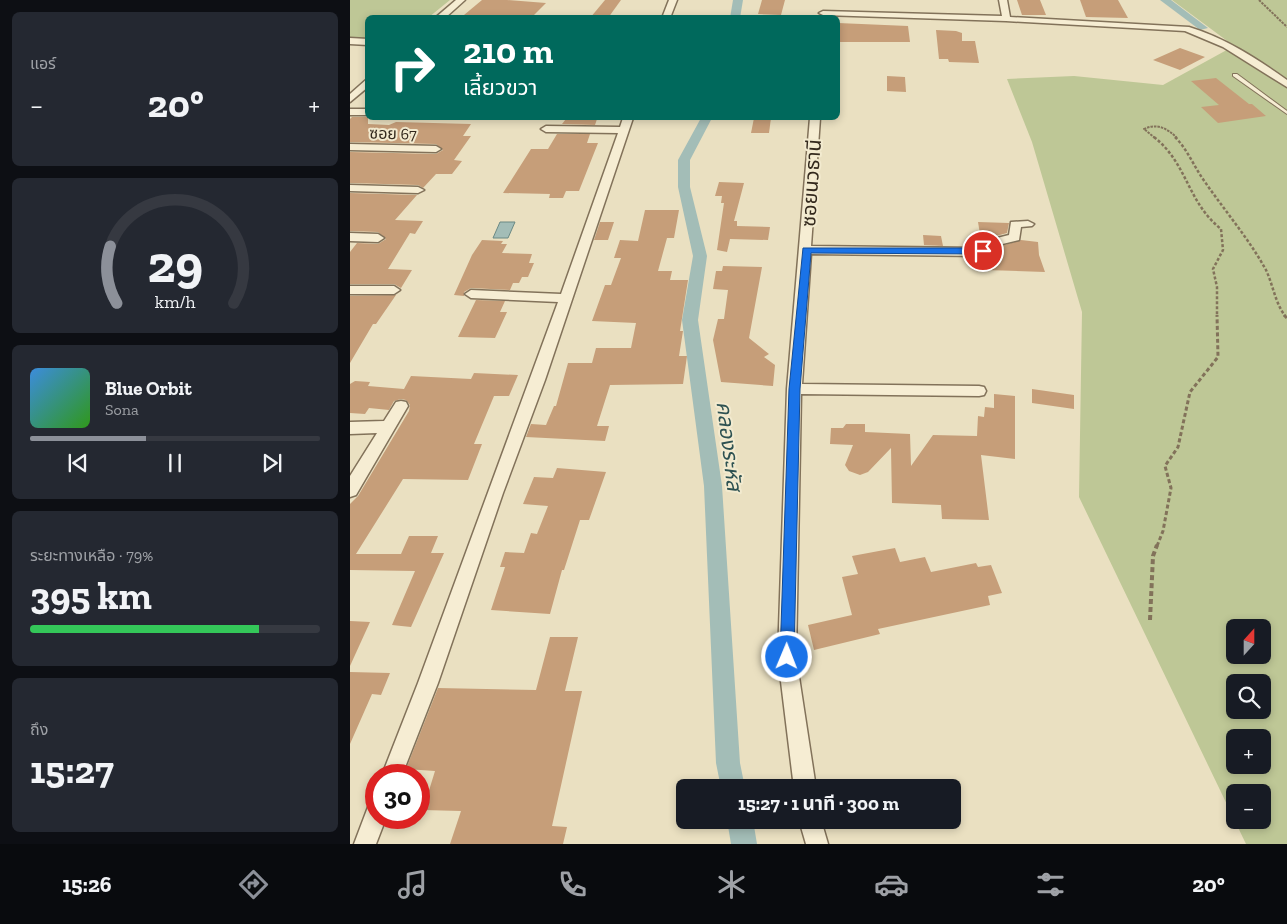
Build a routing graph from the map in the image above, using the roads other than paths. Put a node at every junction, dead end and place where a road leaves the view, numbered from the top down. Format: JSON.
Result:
{"nodes":[{"id":1,"x":461,"y":0,"type":"edge"},
{"id":2,"x":673,"y":0,"type":"edge"},
{"id":3,"x":1003,"y":0,"type":"edge"},
{"id":4,"x":823,"y":12,"type":"edge"},
{"id":5,"x":443,"y":15,"type":"edge"},
{"id":6,"x":667,"y":15,"type":"edge"},
{"id":7,"x":1006,"y":19,"type":"junction"},
{"id":8,"x":350,"y":41,"type":"edge"},
{"id":9,"x":365,"y":42,"type":"edge"},
{"id":10,"x":1235,"y":75,"type":"dead end"},
{"id":11,"x":350,"y":80,"type":"edge"},
{"id":12,"x":365,"y":81,"type":"edge"},
{"id":13,"x":365,"y":83,"type":"edge"},
{"id":14,"x":1287,"y":84,"type":"edge"},
{"id":15,"x":350,"y":99,"type":"edge"},
{"id":16,"x":350,"y":112,"type":"edge"},
{"id":17,"x":365,"y":112,"type":"edge"},
{"id":18,"x":1287,"y":113,"type":"edge"},
{"id":19,"x":815,"y":120,"type":"edge"},
{"id":20,"x":625,"y":124,"type":"edge"},
{"id":21,"x":546,"y":129,"type":"dead end"},
{"id":22,"x":350,"y":147,"type":"edge"},
{"id":23,"x":436,"y":149,"type":"dead end"},
{"id":24,"x":350,"y":188,"type":"edge"},
{"id":25,"x":418,"y":190,"type":"dead end"},
{"id":26,"x":1028,"y":224,"type":"dead end"},
{"id":27,"x":350,"y":237,"type":"edge"},
{"id":28,"x":378,"y":238,"type":"dead end"},
{"id":29,"x":806,"y":250,"type":"junction"},
{"id":30,"x":350,"y":290,"type":"edge"},
{"id":31,"x":394,"y":290,"type":"dead end"},
{"id":32,"x":471,"y":294,"type":"dead end"},
{"id":33,"x":566,"y":298,"type":"junction"},
{"id":34,"x":794,"y":389,"type":"junction"},
{"id":35,"x":979,"y":391,"type":"dead end"},
{"id":36,"x":401,"y":406,"type":"dead end"},
{"id":37,"x":388,"y":427,"type":"junction"},
{"id":38,"x":350,"y":428,"type":"edge"},
{"id":39,"x":350,"y":490,"type":"edge"},
{"id":40,"x":396,"y":764,"type":"edge"},
{"id":41,"x":804,"y":779,"type":"edge"},
{"id":42,"x":371,"y":829,"type":"edge"},
{"id":43,"x":812,"y":829,"type":"edge"},
{"id":44,"x":365,"y":844,"type":"edge"},
{"id":45,"x":816,"y":844,"type":"edge"}],
"edges":[{"from":1,"to":5,"type":"street"},
{"from":2,"to":6,"type":"street"},
{"from":3,"to":7,"type":"street"},
{"from":4,"to":7,"type":"street"},
{"from":7,"to":14,"type":"street"},
{"from":8,"to":9,"type":"street"},
{"from":10,"to":18,"type":"lane"},
{"from":11,"to":12,"type":"street"},
{"from":13,"to":15,"type":"street"},
{"from":16,"to":17,"type":"street"},
{"from":19,"to":29,"type":"street","name":"ซอยนวธานี"},
{"from":20,"to":21,"type":"street"},
{"from":20,"to":33,"type":"street"},
{"from":22,"to":23,"type":"street","name":"ซอย 67"},
{"from":24,"to":25,"type":"street"},
{"from":26,"to":29,"type":"street"},
{"from":27,"to":28,"type":"street"},
{"from":29,"to":34,"type":"street","name":"ซอยนวธานี"},
{"from":30,"to":31,"type":"street"},
{"from":32,"to":33,"type":"street"},
{"from":33,"to":40,"type":"street"},
{"from":34,"to":35,"type":"street"},
{"from":34,"to":41,"type":"street","name":"ซอยนวธานี"},
{"from":36,"to":37,"type":"street"},
{"from":37,"to":38,"type":"street"},
{"from":37,"to":39,"type":"street"},
{"from":42,"to":44,"type":"street"},
{"from":43,"to":45,"type":"street"}]}
